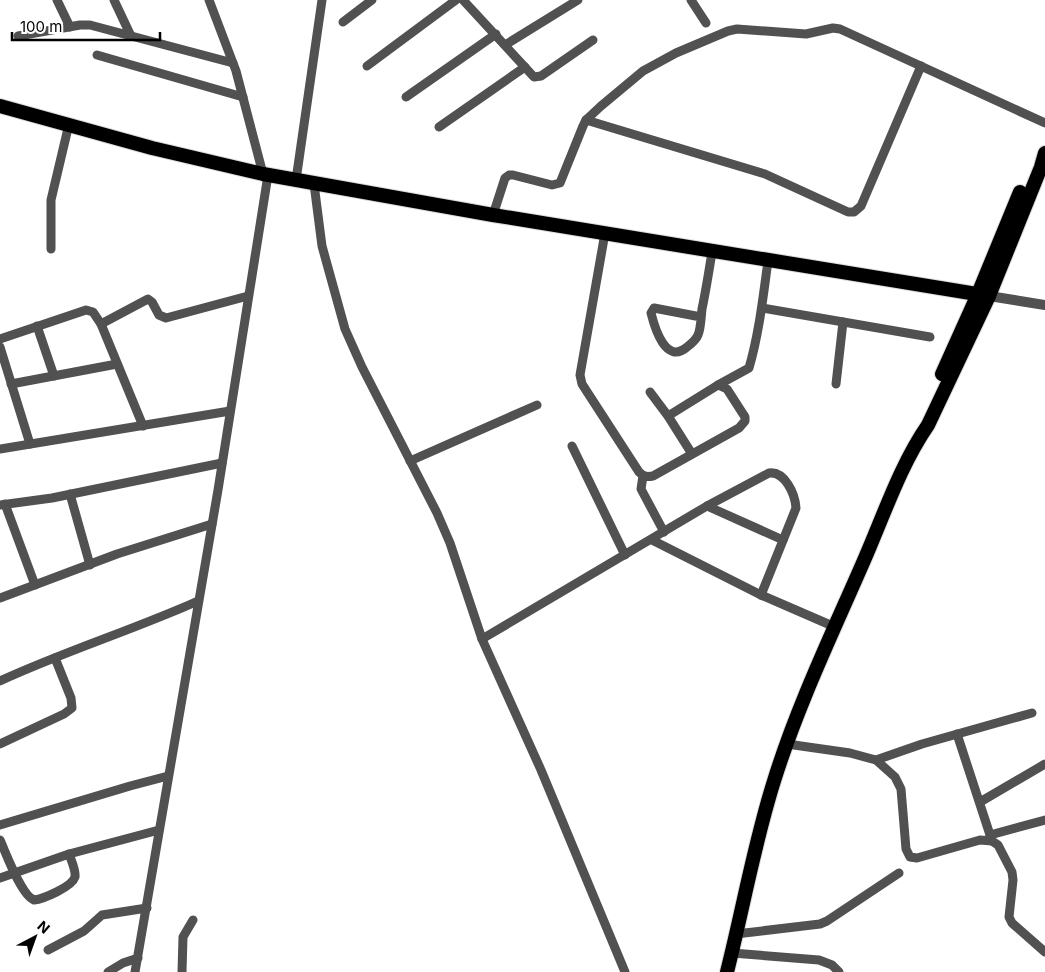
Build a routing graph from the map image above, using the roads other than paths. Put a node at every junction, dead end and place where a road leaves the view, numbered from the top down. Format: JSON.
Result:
{"nodes":[{"id":1,"x":57,"y":0,"type":"edge"},
{"id":2,"x":114,"y":0,"type":"edge"},
{"id":3,"x":209,"y":0,"type":"edge"},
{"id":4,"x":322,"y":0,"type":"edge"},
{"id":5,"x":372,"y":0,"type":"edge"},
{"id":6,"x":456,"y":0,"type":"edge"},
{"id":7,"x":463,"y":0,"type":"edge"},
{"id":8,"x":578,"y":0,"type":"edge"},
{"id":9,"x":690,"y":0,"type":"edge"},
{"id":10,"x":343,"y":22,"type":"dead end"},
{"id":11,"x":706,"y":23,"type":"dead end"},
{"id":12,"x":70,"y":27,"type":"junction"},
{"id":13,"x":130,"y":34,"type":"junction"},
{"id":14,"x":496,"y":34,"type":"junction"},
{"id":15,"x":18,"y":36,"type":"dead end"},
{"id":16,"x":593,"y":40,"type":"dead end"},
{"id":17,"x":506,"y":45,"type":"junction"},
{"id":18,"x":97,"y":55,"type":"dead end"},
{"id":19,"x":233,"y":63,"type":"junction"},
{"id":20,"x":367,"y":66,"type":"dead end"},
{"id":21,"x":921,"y":66,"type":"junction"},
{"id":22,"x":525,"y":67,"type":"junction"},
{"id":23,"x":243,"y":97,"type":"junction"},
{"id":24,"x":406,"y":97,"type":"dead end"},
{"id":25,"x":0,"y":106,"type":"edge"},
{"id":26,"x":586,"y":120,"type":"junction"},
{"id":27,"x":1045,"y":123,"type":"edge"},
{"id":28,"x":68,"y":124,"type":"junction"},
{"id":29,"x":439,"y":127,"type":"dead end"},
{"id":30,"x":1045,"y":144,"type":"edge"},
{"id":31,"x":1045,"y":152,"type":"edge"},
{"id":32,"x":266,"y":175,"type":"junction"},
{"id":33,"x":296,"y":180,"type":"junction"},
{"id":34,"x":314,"y":184,"type":"junction"},
{"id":35,"x":493,"y":215,"type":"junction"},
{"id":36,"x":605,"y":233,"type":"junction"},
{"id":37,"x":51,"y":249,"type":"dead end"},
{"id":38,"x":712,"y":252,"type":"junction"},
{"id":39,"x":768,"y":261,"type":"junction"},
{"id":40,"x":984,"y":295,"type":"junction"},
{"id":41,"x":248,"y":296,"type":"junction"},
{"id":42,"x":1045,"y":305,"type":"edge"},
{"id":43,"x":762,"y":308,"type":"junction"},
{"id":44,"x":701,"y":317,"type":"junction"},
{"id":45,"x":843,"y":322,"type":"junction"},
{"id":46,"x":101,"y":324,"type":"junction"},
{"id":47,"x":37,"y":326,"type":"junction"},
{"id":48,"x":930,"y":336,"type":"dead end"},
{"id":49,"x":0,"y":340,"type":"edge"},
{"id":50,"x":0,"y":346,"type":"edge"},
{"id":51,"x":117,"y":364,"type":"junction"},
{"id":52,"x":54,"y":376,"type":"junction"},
{"id":53,"x":11,"y":384,"type":"junction"},
{"id":54,"x":836,"y":384,"type":"dead end"},
{"id":55,"x":718,"y":385,"type":"junction"},
{"id":56,"x":650,"y":392,"type":"dead end"},
{"id":57,"x":537,"y":405,"type":"dead end"},
{"id":58,"x":230,"y":411,"type":"junction"},
{"id":59,"x":668,"y":416,"type":"junction"},
{"id":60,"x":143,"y":426,"type":"junction"},
{"id":61,"x":30,"y":444,"type":"junction"},
{"id":62,"x":572,"y":446,"type":"dead end"},
{"id":63,"x":0,"y":449,"type":"edge"},
{"id":64,"x":692,"y":454,"type":"junction"},
{"id":65,"x":410,"y":461,"type":"junction"},
{"id":66,"x":222,"y":463,"type":"junction"},
{"id":67,"x":643,"y":476,"type":"junction"},
{"id":68,"x":70,"y":494,"type":"junction"},
{"id":69,"x":3,"y":505,"type":"edge"},
{"id":70,"x":707,"y":506,"type":"junction"},
{"id":71,"x":212,"y":524,"type":"junction"},
{"id":72,"x":664,"y":532,"type":"junction"},
{"id":73,"x":652,"y":540,"type":"junction"},
{"id":74,"x":783,"y":540,"type":"junction"},
{"id":75,"x":625,"y":555,"type":"junction"},
{"id":76,"x":90,"y":565,"type":"junction"},
{"id":77,"x":36,"y":585,"type":"junction"},
{"id":78,"x":761,"y":595,"type":"junction"},
{"id":79,"x":0,"y":598,"type":"edge"},
{"id":80,"x":198,"y":601,"type":"junction"},
{"id":81,"x":835,"y":627,"type":"junction"},
{"id":82,"x":482,"y":639,"type":"junction"},
{"id":83,"x":55,"y":658,"type":"junction"},
{"id":84,"x":0,"y":681,"type":"edge"},
{"id":85,"x":1032,"y":713,"type":"dead end"},
{"id":86,"x":957,"y":734,"type":"junction"},
{"id":87,"x":0,"y":744,"type":"edge"},
{"id":88,"x":787,"y":744,"type":"junction"},
{"id":89,"x":876,"y":760,"type":"junction"},
{"id":90,"x":1045,"y":764,"type":"edge"},
{"id":91,"x":168,"y":776,"type":"junction"},
{"id":92,"x":980,"y":802,"type":"junction"},
{"id":93,"x":1045,"y":820,"type":"edge"},
{"id":94,"x":0,"y":826,"type":"edge"},
{"id":95,"x":159,"y":830,"type":"junction"},
{"id":96,"x":991,"y":838,"type":"junction"},
{"id":97,"x":0,"y":840,"type":"edge"},
{"id":98,"x":69,"y":854,"type":"junction"},
{"id":99,"x":14,"y":873,"type":"junction"},
{"id":100,"x":899,"y":873,"type":"dead end"},
{"id":101,"x":0,"y":878,"type":"edge"},
{"id":102,"x":147,"y":908,"type":"junction"},
{"id":103,"x":193,"y":920,"type":"dead end"},
{"id":104,"x":736,"y":934,"type":"junction"},
{"id":105,"x":48,"y":950,"type":"dead end"},
{"id":106,"x":1045,"y":952,"type":"edge"},
{"id":107,"x":732,"y":953,"type":"junction"},
{"id":108,"x":138,"y":958,"type":"junction"},
{"id":109,"x":108,"y":972,"type":"edge"},
{"id":110,"x":135,"y":972,"type":"edge"},
{"id":111,"x":182,"y":972,"type":"edge"},
{"id":112,"x":625,"y":972,"type":"edge"},
{"id":113,"x":727,"y":972,"type":"edge"},
{"id":114,"x":838,"y":972,"type":"edge"}],
"edges":[{"from":1,"to":12,"type":"street"},
{"from":2,"to":13,"type":"street"},
{"from":3,"to":19,"type":"street"},
{"from":4,"to":33,"type":"street"},
{"from":5,"to":10,"type":"street"},
{"from":6,"to":20,"type":"street"},
{"from":7,"to":14,"type":"street"},
{"from":8,"to":17,"type":"street"},
{"from":9,"to":11,"type":"street"},
{"from":12,"to":13,"type":"street"},
{"from":12,"to":15,"type":"street"},
{"from":13,"to":19,"type":"street"},
{"from":14,"to":17,"type":"street"},
{"from":14,"to":24,"type":"street"},
{"from":16,"to":22,"type":"street"},
{"from":17,"to":22,"type":"street"},
{"from":18,"to":23,"type":"street"},
{"from":19,"to":23,"type":"street"},
{"from":21,"to":26,"type":"street"},
{"from":21,"to":26,"type":"street"},
{"from":21,"to":27,"type":"street"},
{"from":22,"to":29,"type":"street"},
{"from":23,"to":32,"type":"street"},
{"from":25,"to":28,"type":"highway"},
{"from":26,"to":35,"type":"street"},
{"from":28,"to":32,"type":"highway"},
{"from":28,"to":37,"type":"street"},
{"from":30,"to":40,"type":"highway"},
{"from":31,"to":40,"type":"highway"},
{"from":32,"to":33,"type":"highway"},
{"from":32,"to":41,"type":"street"},
{"from":33,"to":34,"type":"highway"},
{"from":34,"to":35,"type":"highway"},
{"from":34,"to":65,"type":"street"},
{"from":35,"to":36,"type":"highway"},
{"from":36,"to":38,"type":"highway"},
{"from":36,"to":67,"type":"street"},
{"from":38,"to":39,"type":"highway"},
{"from":38,"to":44,"type":"street"},
{"from":39,"to":40,"type":"highway"},
{"from":39,"to":43,"type":"street"},
{"from":40,"to":42,"type":"street"},
{"from":40,"to":81,"type":"highway"},
{"from":41,"to":46,"type":"street"},
{"from":41,"to":58,"type":"street"},
{"from":43,"to":45,"type":"street"},
{"from":43,"to":55,"type":"street"},
{"from":44,"to":44,"type":"street"},
{"from":45,"to":48,"type":"street"},
{"from":45,"to":54,"type":"street"},
{"from":46,"to":47,"type":"street"},
{"from":46,"to":51,"type":"street"},
{"from":47,"to":49,"type":"street"},
{"from":47,"to":52,"type":"street"},
{"from":50,"to":53,"type":"street"},
{"from":51,"to":52,"type":"street"},
{"from":51,"to":60,"type":"street"},
{"from":52,"to":53,"type":"street"},
{"from":53,"to":61,"type":"street"},
{"from":55,"to":59,"type":"street"},
{"from":55,"to":64,"type":"street"},
{"from":56,"to":59,"type":"street"},
{"from":57,"to":65,"type":"street"},
{"from":58,"to":60,"type":"street"},
{"from":58,"to":66,"type":"street"},
{"from":59,"to":64,"type":"street"},
{"from":60,"to":61,"type":"street"},
{"from":61,"to":63,"type":"street"},
{"from":62,"to":75,"type":"street"},
{"from":64,"to":67,"type":"street"},
{"from":65,"to":82,"type":"street"},
{"from":66,"to":68,"type":"street"},
{"from":66,"to":71,"type":"street"},
{"from":67,"to":72,"type":"street"},
{"from":68,"to":69,"type":"street"},
{"from":68,"to":76,"type":"street"},
{"from":69,"to":77,"type":"street"},
{"from":70,"to":72,"type":"street"},
{"from":70,"to":74,"type":"street"},
{"from":70,"to":74,"type":"street"},
{"from":71,"to":76,"type":"street"},
{"from":71,"to":80,"type":"street"},
{"from":72,"to":73,"type":"street"},
{"from":73,"to":75,"type":"street"},
{"from":73,"to":78,"type":"street"},
{"from":74,"to":78,"type":"street"},
{"from":75,"to":82,"type":"street"},
{"from":76,"to":77,"type":"street"},
{"from":77,"to":79,"type":"street"},
{"from":78,"to":81,"type":"street"},
{"from":80,"to":83,"type":"street"},
{"from":80,"to":91,"type":"street"},
{"from":81,"to":88,"type":"highway"},
{"from":82,"to":112,"type":"street"},
{"from":83,"to":84,"type":"street"},
{"from":83,"to":87,"type":"street"},
{"from":85,"to":86,"type":"street"},
{"from":86,"to":89,"type":"street"},
{"from":86,"to":92,"type":"street"},
{"from":88,"to":89,"type":"street"},
{"from":88,"to":104,"type":"highway"},
{"from":89,"to":96,"type":"street"},
{"from":90,"to":92,"type":"street"},
{"from":91,"to":94,"type":"street"},
{"from":91,"to":95,"type":"street"},
{"from":92,"to":96,"type":"street"},
{"from":93,"to":96,"type":"street"},
{"from":95,"to":98,"type":"street"},
{"from":95,"to":102,"type":"street"},
{"from":96,"to":106,"type":"street"},
{"from":97,"to":99,"type":"street"},
{"from":98,"to":99,"type":"street"},
{"from":98,"to":99,"type":"street"},
{"from":99,"to":101,"type":"street"},
{"from":100,"to":104,"type":"street"},
{"from":102,"to":105,"type":"street"},
{"from":102,"to":108,"type":"street"},
{"from":103,"to":111,"type":"street"},
{"from":104,"to":107,"type":"highway"},
{"from":107,"to":113,"type":"highway"},
{"from":107,"to":114,"type":"street"},
{"from":108,"to":109,"type":"street"},
{"from":108,"to":110,"type":"street"}]}
